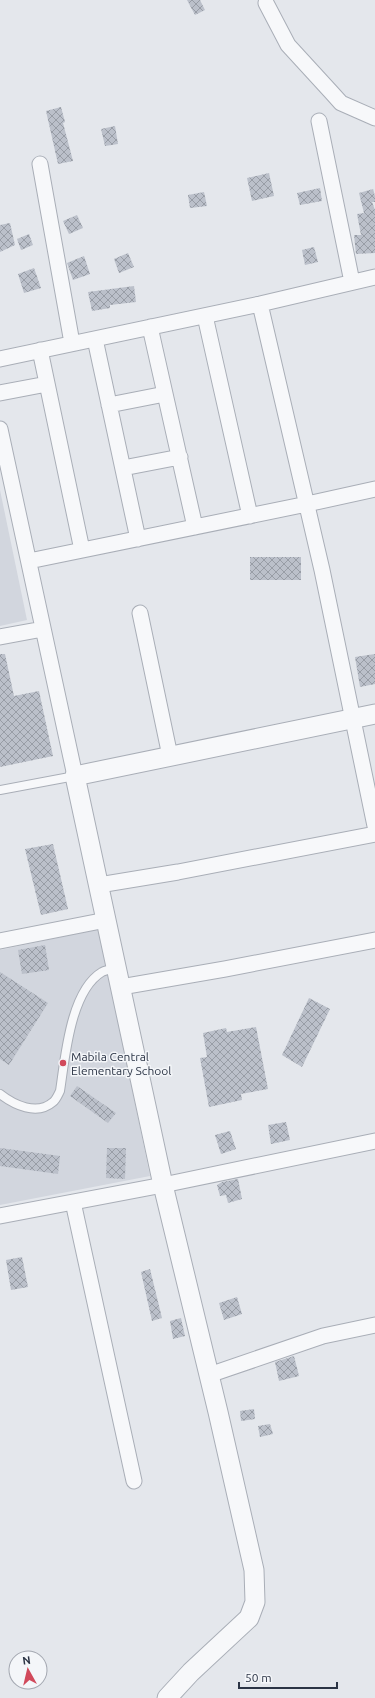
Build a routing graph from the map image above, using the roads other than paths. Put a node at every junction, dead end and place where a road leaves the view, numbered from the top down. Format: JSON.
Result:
{"nodes":[{"id":1,"x":266,"y":3,"type":"dead end"},
{"id":2,"x":375,"y":118,"type":"edge"},
{"id":3,"x":318,"y":122,"type":"dead end"},
{"id":4,"x":40,"y":164,"type":"dead end"},
{"id":5,"x":375,"y":276,"type":"edge"},
{"id":6,"x":352,"y":282,"type":"junction"},
{"id":7,"x":260,"y":304,"type":"junction"},
{"id":8,"x":204,"y":316,"type":"junction"},
{"id":9,"x":150,"y":327,"type":"junction"},
{"id":10,"x":95,"y":339,"type":"junction"},
{"id":11,"x":72,"y":343,"type":"junction"},
{"id":12,"x":40,"y":350,"type":"junction"},
{"id":13,"x":0,"y":359,"type":"edge"},
{"id":14,"x":47,"y":384,"type":"junction"},
{"id":15,"x":0,"y":393,"type":"edge"},
{"id":16,"x":165,"y":394,"type":"junction"},
{"id":17,"x":109,"y":405,"type":"junction"},
{"id":18,"x":0,"y":429,"type":"edge"},
{"id":19,"x":180,"y":457,"type":"junction"},
{"id":20,"x":123,"y":468,"type":"junction"},
{"id":21,"x":375,"y":489,"type":"edge"},
{"id":22,"x":307,"y":504,"type":"junction"},
{"id":23,"x":250,"y":516,"type":"junction"},
{"id":24,"x":195,"y":527,"type":"junction"},
{"id":25,"x":138,"y":539,"type":"junction"},
{"id":26,"x":82,"y":550,"type":"junction"},
{"id":27,"x":29,"y":561,"type":"junction"},
{"id":28,"x":140,"y":613,"type":"dead end"},
{"id":29,"x":43,"y":629,"type":"junction"},
{"id":30,"x":0,"y":637,"type":"edge"},
{"id":31,"x":375,"y":714,"type":"edge"},
{"id":32,"x":352,"y":719,"type":"junction"},
{"id":33,"x":170,"y":756,"type":"junction"},
{"id":34,"x":75,"y":776,"type":"junction"},
{"id":35,"x":0,"y":790,"type":"edge"},
{"id":36,"x":375,"y":826,"type":"edge"},
{"id":37,"x":375,"y":834,"type":"edge"},
{"id":38,"x":98,"y":885,"type":"junction"},
{"id":39,"x":106,"y":920,"type":"junction"},
{"id":40,"x":375,"y":940,"type":"edge"},
{"id":41,"x":0,"y":941,"type":"edge"},
{"id":42,"x":116,"y":968,"type":"junction"},
{"id":43,"x":120,"y":987,"type":"junction"},
{"id":44,"x":0,"y":1094,"type":"edge"},
{"id":45,"x":375,"y":1141,"type":"edge"},
{"id":46,"x":163,"y":1185,"type":"junction"},
{"id":47,"x":73,"y":1202,"type":"junction"},
{"id":48,"x":0,"y":1216,"type":"edge"},
{"id":49,"x":375,"y":1326,"type":"edge"},
{"id":50,"x":209,"y":1375,"type":"junction"},
{"id":51,"x":134,"y":1481,"type":"dead end"},
{"id":52,"x":167,"y":1698,"type":"edge"}],
"edges":[{"from":1,"to":2,"type":"street"},
{"from":3,"to":6,"type":"street"},
{"from":4,"to":11,"type":"street"},
{"from":5,"to":6,"type":"street"},
{"from":6,"to":7,"type":"street"},
{"from":7,"to":8,"type":"street"},
{"from":7,"to":22,"type":"street"},
{"from":8,"to":9,"type":"street"},
{"from":8,"to":23,"type":"street"},
{"from":9,"to":10,"type":"street"},
{"from":9,"to":16,"type":"street"},
{"from":10,"to":11,"type":"street"},
{"from":10,"to":17,"type":"street"},
{"from":11,"to":12,"type":"street"},
{"from":12,"to":13,"type":"street"},
{"from":12,"to":14,"type":"street"},
{"from":14,"to":15,"type":"street"},
{"from":14,"to":26,"type":"street"},
{"from":16,"to":17,"type":"street"},
{"from":16,"to":19,"type":"street"},
{"from":17,"to":20,"type":"street"},
{"from":18,"to":27,"type":"street"},
{"from":19,"to":20,"type":"street"},
{"from":19,"to":24,"type":"street"},
{"from":20,"to":25,"type":"street"},
{"from":21,"to":22,"type":"street"},
{"from":22,"to":23,"type":"street"},
{"from":22,"to":32,"type":"street"},
{"from":23,"to":24,"type":"street"},
{"from":24,"to":25,"type":"street"},
{"from":25,"to":26,"type":"street"},
{"from":26,"to":27,"type":"street"},
{"from":27,"to":29,"type":"street"},
{"from":28,"to":33,"type":"street"},
{"from":29,"to":30,"type":"street"},
{"from":29,"to":34,"type":"street"},
{"from":31,"to":32,"type":"street"},
{"from":32,"to":33,"type":"street"},
{"from":32,"to":36,"type":"street"},
{"from":33,"to":34,"type":"street"},
{"from":34,"to":35,"type":"lane"},
{"from":34,"to":38,"type":"street"},
{"from":37,"to":38,"type":"street"},
{"from":38,"to":39,"type":"street"},
{"from":39,"to":41,"type":"street"},
{"from":39,"to":42,"type":"street"},
{"from":40,"to":43,"type":"street"},
{"from":42,"to":43,"type":"street"},
{"from":42,"to":44,"type":"lane"},
{"from":43,"to":46,"type":"street"},
{"from":45,"to":46,"type":"street"},
{"from":46,"to":47,"type":"street"},
{"from":46,"to":50,"type":"street"},
{"from":47,"to":48,"type":"street"},
{"from":47,"to":51,"type":"street"},
{"from":49,"to":50,"type":"street"},
{"from":50,"to":52,"type":"street"}]}
